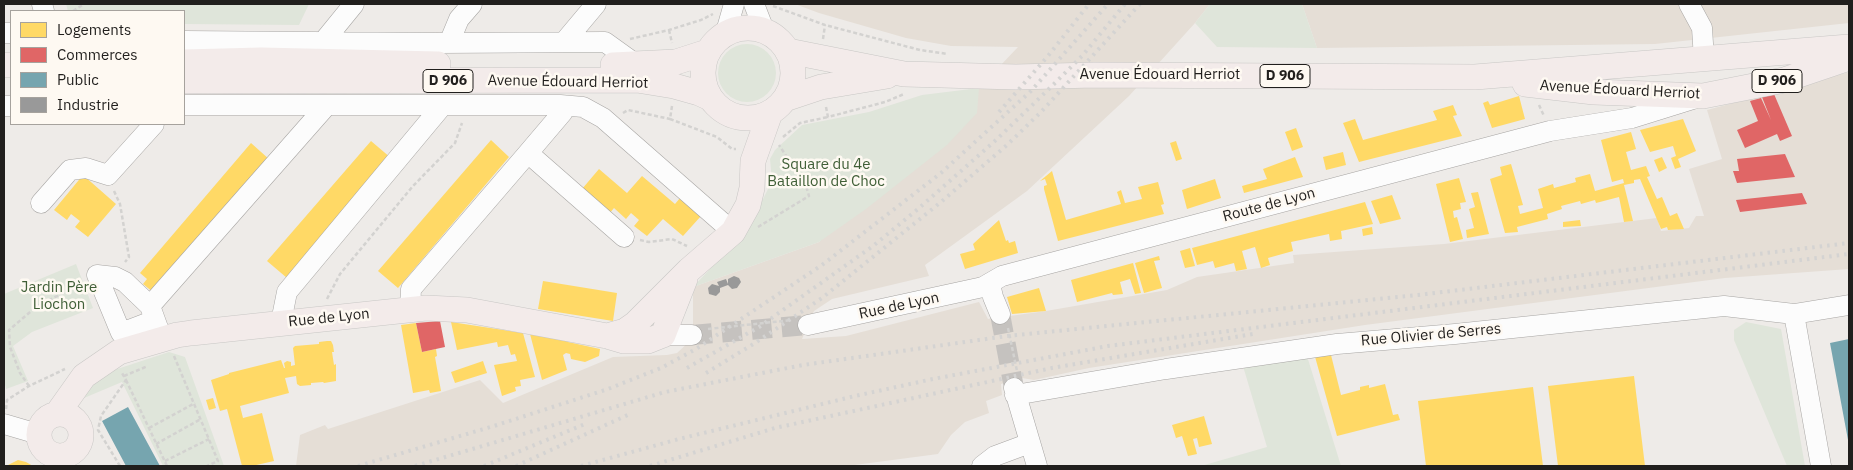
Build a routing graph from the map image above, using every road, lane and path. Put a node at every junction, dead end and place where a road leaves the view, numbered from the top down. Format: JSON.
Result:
{"nodes":[{"id":1,"x":354,"y":4,"type":"edge"},
{"id":2,"x":472,"y":4,"type":"edge"},
{"id":3,"x":596,"y":4,"type":"edge"},
{"id":4,"x":754,"y":4,"type":"edge"},
{"id":5,"x":768,"y":4,"type":"edge"},
{"id":6,"x":1689,"y":4,"type":"edge"},
{"id":7,"x":726,"y":6,"type":"edge"},
{"id":8,"x":764,"y":30,"type":"junction"},
{"id":9,"x":726,"y":32,"type":"junction"},
{"id":10,"x":185,"y":41,"type":"edge"},
{"id":11,"x":565,"y":41,"type":"junction"},
{"id":12,"x":323,"y":42,"type":"junction"},
{"id":13,"x":449,"y":43,"type":"junction"},
{"id":14,"x":609,"y":44,"type":"junction"},
{"id":15,"x":1849,"y":48,"type":"edge"},
{"id":16,"x":707,"y":52,"type":"junction"},
{"id":17,"x":788,"y":52,"type":"junction"},
{"id":18,"x":949,"y":54,"type":"dead end"},
{"id":19,"x":1849,"y":58,"type":"edge"},
{"id":20,"x":1704,"y":60,"type":"junction"},
{"id":21,"x":185,"y":62,"type":"edge"},
{"id":22,"x":637,"y":65,"type":"junction"},
{"id":23,"x":904,"y":74,"type":"junction"},
{"id":24,"x":1475,"y":77,"type":"junction"},
{"id":25,"x":185,"y":82,"type":"edge"},
{"id":26,"x":1530,"y":85,"type":"junction"},
{"id":27,"x":1594,"y":92,"type":"junction"},
{"id":28,"x":1703,"y":96,"type":"junction"},
{"id":29,"x":710,"y":98,"type":"junction"},
{"id":30,"x":885,"y":102,"type":"dead end"},
{"id":31,"x":672,"y":103,"type":"dead end"},
{"id":32,"x":327,"y":105,"type":"junction"},
{"id":33,"x":185,"y":106,"type":"edge"},
{"id":34,"x":442,"y":106,"type":"junction"},
{"id":35,"x":468,"y":106,"type":"junction"},
{"id":36,"x":566,"y":106,"type":"junction"},
{"id":37,"x":777,"y":106,"type":"junction"},
{"id":38,"x":826,"y":107,"type":"dead end"},
{"id":39,"x":731,"y":115,"type":"junction"},
{"id":40,"x":828,"y":116,"type":"junction"},
{"id":41,"x":670,"y":119,"type":"junction"},
{"id":42,"x":610,"y":124,"type":"junction"},
{"id":43,"x":153,"y":125,"type":"edge"},
{"id":44,"x":1550,"y":131,"type":"junction"},
{"id":45,"x":777,"y":142,"type":"junction"},
{"id":46,"x":774,"y":145,"type":"dead end"},
{"id":47,"x":528,"y":153,"type":"junction"},
{"id":48,"x":750,"y":154,"type":"junction"},
{"id":49,"x":108,"y":175,"type":"junction"},
{"id":50,"x":41,"y":203,"type":"dead end"},
{"id":51,"x":733,"y":232,"type":"junction"},
{"id":52,"x":624,"y":237,"type":"joint"},
{"id":53,"x":695,"y":265,"type":"junction"},
{"id":54,"x":106,"y":276,"type":"junction"},
{"id":55,"x":990,"y":284,"type":"junction"},
{"id":56,"x":1849,"y":305,"type":"edge"},
{"id":57,"x":653,"y":306,"type":"junction"},
{"id":58,"x":410,"y":310,"type":"junction"},
{"id":59,"x":1000,"y":314,"type":"tunnel mouth"},
{"id":60,"x":1794,"y":314,"type":"junction"},
{"id":61,"x":317,"y":319,"type":"junction"},
{"id":62,"x":281,"y":322,"type":"junction"},
{"id":63,"x":161,"y":325,"type":"junction"},
{"id":64,"x":808,"y":325,"type":"tunnel mouth"},
{"id":65,"x":663,"y":335,"type":"junction"},
{"id":66,"x":692,"y":335,"type":"tunnel mouth"},
{"id":67,"x":607,"y":336,"type":"junction"},
{"id":68,"x":114,"y":355,"type":"junction"},
{"id":69,"x":70,"y":366,"type":"dead end"},
{"id":70,"x":126,"y":380,"type":"junction"},
{"id":71,"x":29,"y":386,"type":"junction"},
{"id":72,"x":195,"y":403,"type":"junction"},
{"id":73,"x":67,"y":410,"type":"junction"},
{"id":74,"x":201,"y":418,"type":"junction"},
{"id":75,"x":4,"y":424,"type":"edge"},
{"id":76,"x":149,"y":428,"type":"junction"},
{"id":77,"x":38,"y":434,"type":"junction"},
{"id":78,"x":209,"y":439,"type":"junction"},
{"id":79,"x":1030,"y":443,"type":"junction"},
{"id":80,"x":156,"y":444,"type":"junction"},
{"id":81,"x":77,"y":459,"type":"edge"},
{"id":82,"x":165,"y":462,"type":"junction"},
{"id":83,"x":119,"y":466,"type":"edge"},
{"id":84,"x":167,"y":466,"type":"edge"},
{"id":85,"x":207,"y":466,"type":"edge"},
{"id":86,"x":982,"y":466,"type":"edge"},
{"id":87,"x":1038,"y":466,"type":"edge"},
{"id":88,"x":1821,"y":466,"type":"edge"}],
"edges":[{"from":1,"to":12,"type":"street"},
{"from":2,"to":13,"type":"street"},
{"from":3,"to":11,"type":"street"},
{"from":4,"to":8,"type":"street"},
{"from":5,"to":18,"type":"path"},
{"from":6,"to":20,"type":"street"},
{"from":7,"to":9,"type":"street"},
{"from":7,"to":14,"type":"path"},
{"from":8,"to":9,"type":"main road"},
{"from":8,"to":17,"type":"main road"},
{"from":9,"to":16,"type":"main road"},
{"from":10,"to":12,"type":"street"},
{"from":11,"to":13,"type":"street"},
{"from":11,"to":14,"type":"street"},
{"from":12,"to":13,"type":"street"},
{"from":14,"to":22,"type":"street"},
{"from":15,"to":20,"type":"main road","name":"Avenue Édouard Herriot","number":"D 906"},
{"from":16,"to":22,"type":"main road","name":"Avenue Édouard Herriot","number":"D 906"},
{"from":16,"to":29,"type":"main road"},
{"from":17,"to":23,"type":"main road","name":"Avenue Édouard Herriot","number":"D 906"},
{"from":17,"to":37,"type":"main road"},
{"from":19,"to":28,"type":"main road","name":"Avenue Édouard Herriot","number":"D 906"},
{"from":20,"to":24,"type":"main road","name":"Avenue Édouard Herriot","number":"D 906"},
{"from":21,"to":22,"type":"main road","name":"Avenue Édouard Herriot","number":"D 906"},
{"from":23,"to":24,"type":"main road","name":"Avenue Édouard Herriot","number":"D 906"},
{"from":23,"to":37,"type":"main road","name":"Avenue Édouard Herriot","number":"D 906"},
{"from":24,"to":26,"type":"main road","name":"Avenue Édouard Herriot","number":"D 906"},
{"from":25,"to":29,"type":"main road","name":"Avenue Édouard Herriot","number":"D 906"},
{"from":26,"to":27,"type":"main road","name":"Avenue Édouard Herriot","number":"D 906"},
{"from":26,"to":44,"type":"path"},
{"from":27,"to":28,"type":"main road","name":"Avenue Édouard Herriot","number":"D 906"},
{"from":27,"to":44,"type":"street","name":"Route de Lyon"},
{"from":28,"to":44,"type":"street","name":"Route de Lyon"},
{"from":29,"to":39,"type":"main road"},
{"from":30,"to":40,"type":"path"},
{"from":31,"to":41,"type":"path"},
{"from":32,"to":33,"type":"street"},
{"from":32,"to":34,"type":"street"},
{"from":32,"to":63,"type":"street"},
{"from":34,"to":35,"type":"street"},
{"from":34,"to":62,"type":"street"},
{"from":35,"to":36,"type":"street"},
{"from":35,"to":61,"type":"path"},
{"from":36,"to":42,"type":"street"},
{"from":36,"to":47,"type":"street"},
{"from":37,"to":39,"type":"main road"},
{"from":37,"to":48,"type":"main road"},
{"from":38,"to":40,"type":"path"},
{"from":39,"to":48,"type":"main road"},
{"from":40,"to":45,"type":"path"},
{"from":41,"to":42,"type":"path"},
{"from":41,"to":48,"type":"path"},
{"from":42,"to":51,"type":"street"},
{"from":43,"to":49,"type":"street"},
{"from":44,"to":55,"type":"street","name":"Route de Lyon"},
{"from":45,"to":46,"type":"path"},
{"from":45,"to":51,"type":"path"},
{"from":47,"to":52,"type":"street"},
{"from":47,"to":58,"type":"street"},
{"from":48,"to":51,"type":"main road"},
{"from":49,"to":50,"type":"street"},
{"from":49,"to":54,"type":"path"},
{"from":51,"to":53,"type":"main road"},
{"from":52,"to":53,"type":"path"},
{"from":53,"to":57,"type":"main road"},
{"from":53,"to":65,"type":"main road"},
{"from":54,"to":63,"type":"street"},
{"from":54,"to":63,"type":"street"},
{"from":54,"to":71,"type":"path"},
{"from":55,"to":59,"type":"street"},
{"from":55,"to":64,"type":"street","name":"Rue de Lyon"},
{"from":56,"to":60,"type":"street","name":"Rue Olivier de Serres"},
{"from":57,"to":65,"type":"main road"},
{"from":57,"to":67,"type":"main road"},
{"from":58,"to":61,"type":"main road","name":"Rue de Lyon"},
{"from":58,"to":67,"type":"main road","name":"Rue de Lyon"},
{"from":60,"to":79,"type":"street","name":"Rue Olivier de Serres"},
{"from":60,"to":88,"type":"street"},
{"from":61,"to":62,"type":"main road","name":"Rue de Lyon"},
{"from":62,"to":63,"type":"main road","name":"Rue de Lyon"},
{"from":63,"to":68,"type":"main road","name":"Rue de Lyon"},
{"from":63,"to":72,"type":"path"},
{"from":65,"to":66,"type":"street","name":"Rue de Lyon"},
{"from":65,"to":67,"type":"main road","name":"Rue de Lyon"},
{"from":68,"to":70,"type":"path"},
{"from":68,"to":73,"type":"main road","name":"Rue de Lyon"},
{"from":69,"to":71,"type":"path"},
{"from":70,"to":76,"type":"path"},
{"from":70,"to":83,"type":"path"},
{"from":71,"to":75,"type":"path"},
{"from":72,"to":74,"type":"path"},
{"from":72,"to":76,"type":"path"},
{"from":73,"to":77,"type":"main road"},
{"from":73,"to":81,"type":"main road"},
{"from":74,"to":78,"type":"path"},
{"from":74,"to":80,"type":"path"},
{"from":75,"to":77,"type":"street"},
{"from":76,"to":80,"type":"path"},
{"from":77,"to":81,"type":"main road"},
{"from":78,"to":82,"type":"path"},
{"from":78,"to":85,"type":"path"},
{"from":79,"to":86,"type":"street"},
{"from":79,"to":87,"type":"street"},
{"from":80,"to":82,"type":"path"},
{"from":82,"to":84,"type":"path"}]}
